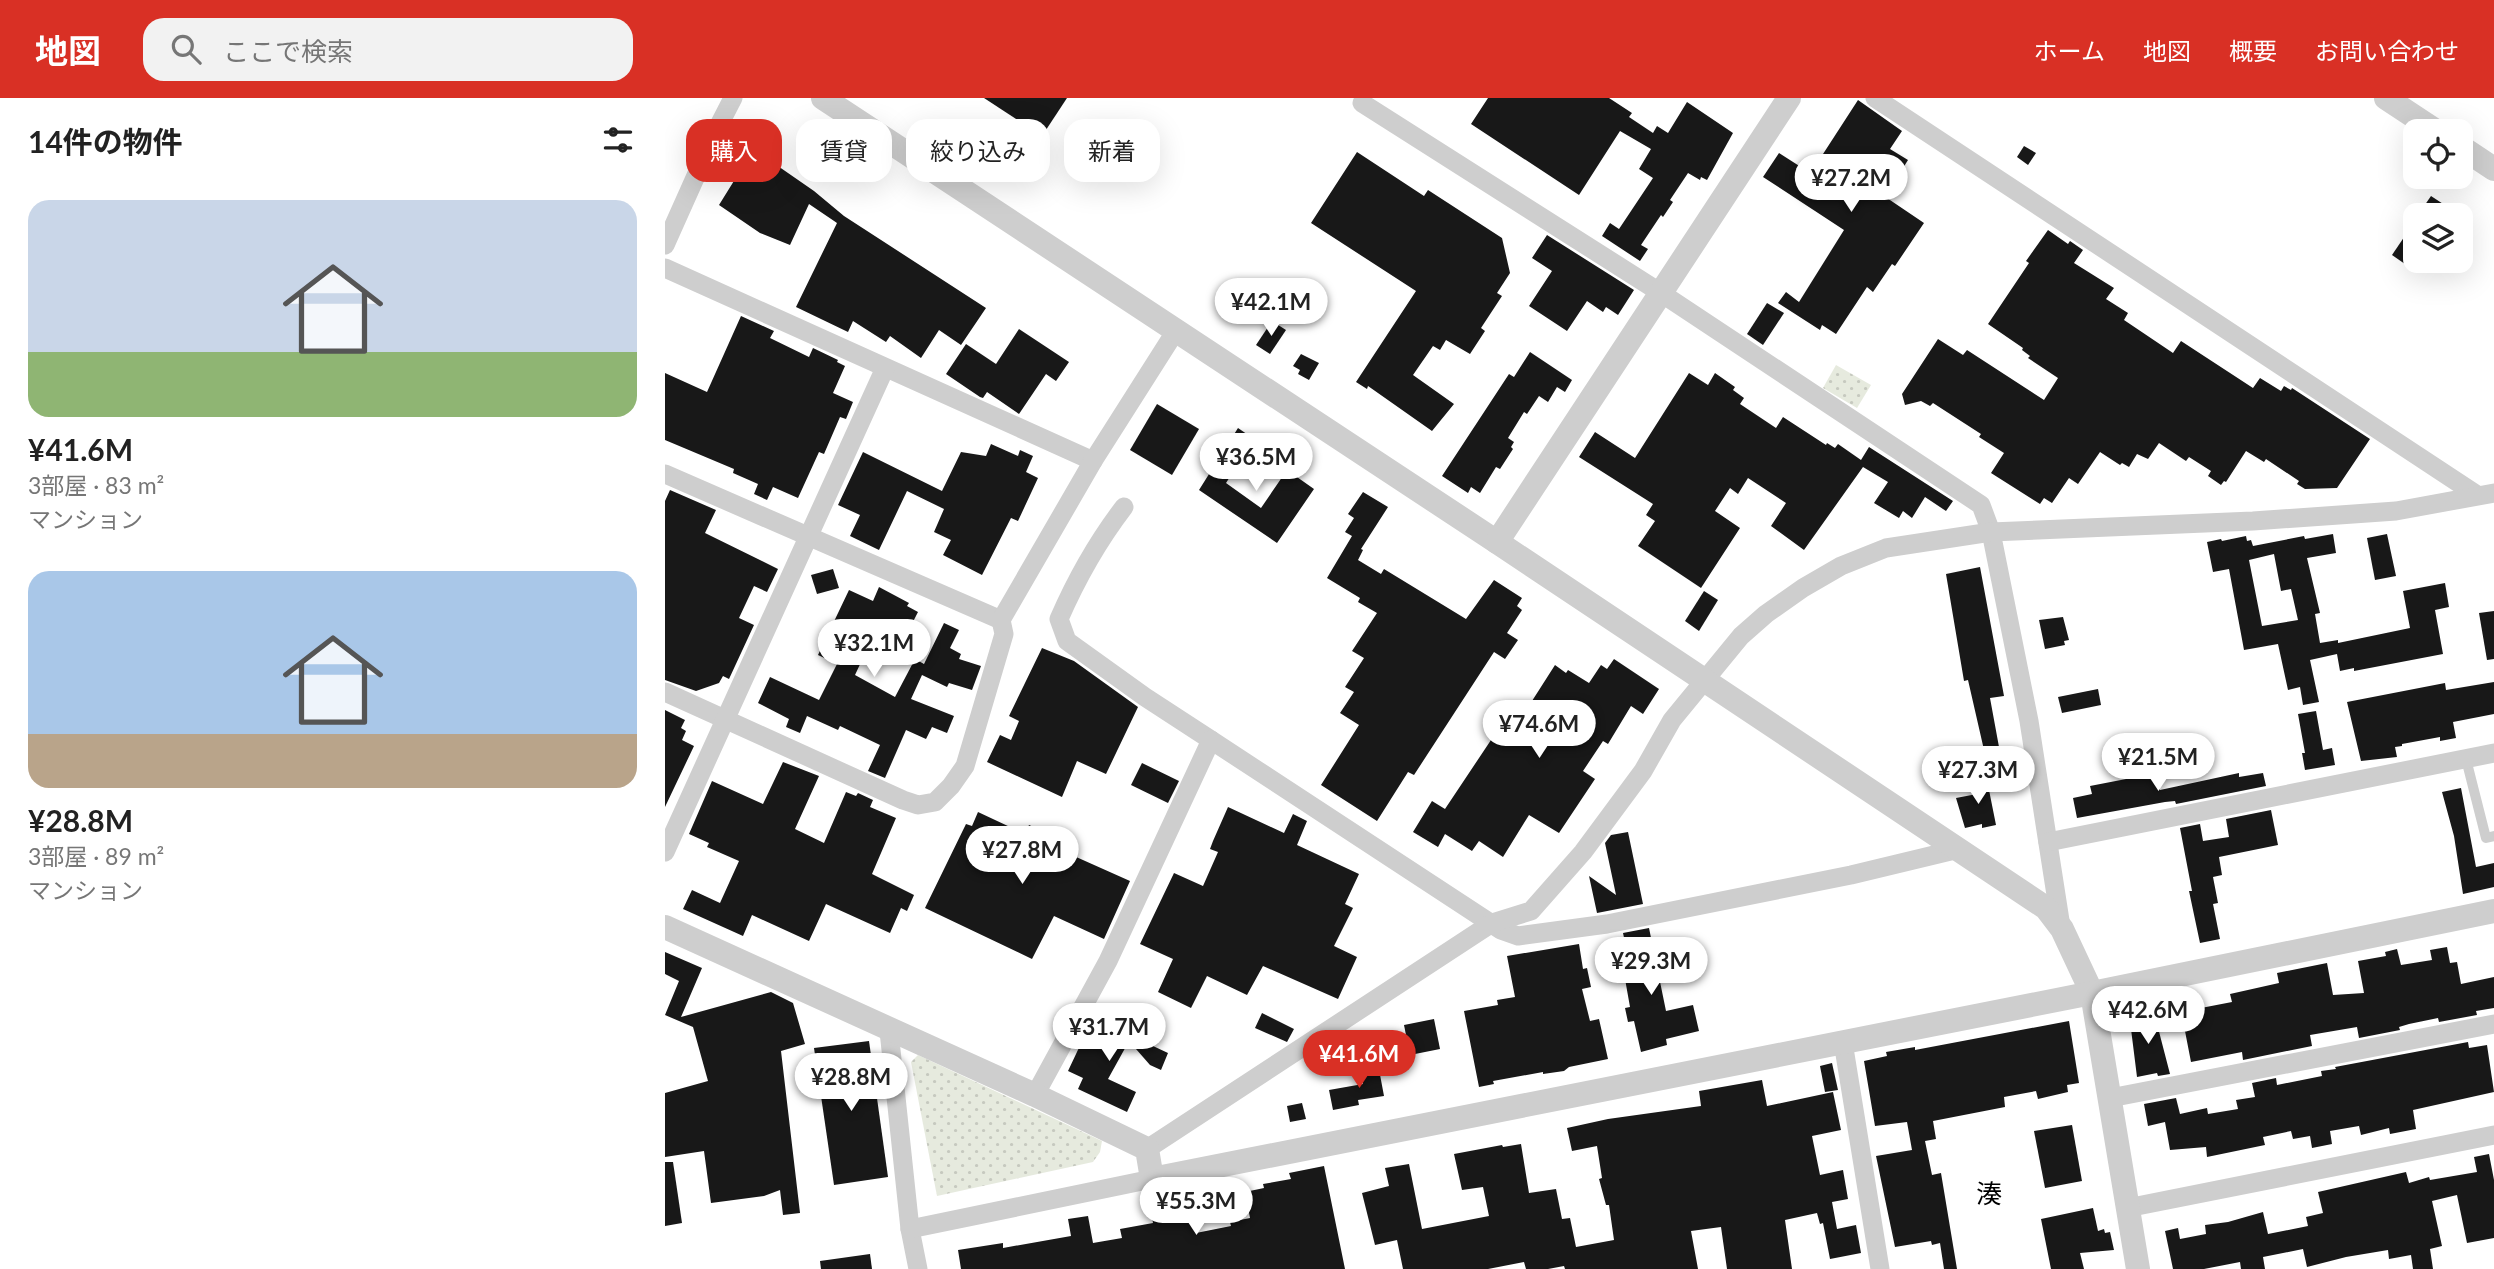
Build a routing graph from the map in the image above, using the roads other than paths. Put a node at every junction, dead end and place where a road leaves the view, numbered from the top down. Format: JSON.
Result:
{"nodes":[{"id":1,"x":733,"y":98,"type":"edge"},
{"id":2,"x":823,"y":98,"type":"edge"},
{"id":3,"x":1789,"y":98,"type":"edge"},
{"id":4,"x":1875,"y":98,"type":"edge"},
{"id":5,"x":2386,"y":98,"type":"edge"},
{"id":6,"x":1362,"y":103,"type":"dead end"},
{"id":7,"x":2418,"y":119,"type":"edge"},
{"id":8,"x":2473,"y":155,"type":"edge"},
{"id":9,"x":2494,"y":169,"type":"edge"},
{"id":10,"x":665,"y":246,"type":"edge"},
{"id":11,"x":665,"y":268,"type":"edge"},
{"id":12,"x":1661,"y":293,"type":"junction"},
{"id":13,"x":1175,"y":332,"type":"junction"},
{"id":14,"x":885,"y":368,"type":"junction"},
{"id":15,"x":1093,"y":461,"type":"junction"},
{"id":16,"x":665,"y":474,"type":"edge"},
{"id":17,"x":2485,"y":494,"type":"edge"},
{"id":18,"x":1124,"y":507,"type":"dead end"},
{"id":19,"x":1991,"y":531,"type":"junction"},
{"id":20,"x":809,"y":536,"type":"junction"},
{"id":21,"x":1497,"y":542,"type":"junction"},
{"id":22,"x":1001,"y":620,"type":"junction"},
{"id":23,"x":1704,"y":680,"type":"junction"},
{"id":24,"x":665,"y":692,"type":"edge"},
{"id":25,"x":726,"y":719,"type":"junction"},
{"id":26,"x":1211,"y":740,"type":"junction"},
{"id":27,"x":2494,"y":753,"type":"edge"},
{"id":28,"x":2466,"y":759,"type":"junction"},
{"id":29,"x":2494,"y":836,"type":"edge"},
{"id":30,"x":2048,"y":842,"type":"junction"},
{"id":31,"x":1959,"y":849,"type":"junction"},
{"id":32,"x":665,"y":852,"type":"edge"},
{"id":33,"x":2494,"y":911,"type":"edge"},
{"id":34,"x":1492,"y":923,"type":"junction"},
{"id":35,"x":665,"y":927,"type":"edge"},
{"id":36,"x":2062,"y":929,"type":"junction"},
{"id":37,"x":2092,"y":993,"type":"junction"},
{"id":38,"x":2494,"y":1024,"type":"edge"},
{"id":39,"x":889,"y":1031,"type":"junction"},
{"id":40,"x":1843,"y":1042,"type":"junction"},
{"id":41,"x":1035,"y":1095,"type":"junction"},
{"id":42,"x":2110,"y":1098,"type":"junction"},
{"id":43,"x":2494,"y":1135,"type":"edge"},
{"id":44,"x":1147,"y":1149,"type":"junction"},
{"id":45,"x":1152,"y":1179,"type":"junction"},
{"id":46,"x":2127,"y":1208,"type":"junction"},
{"id":47,"x":910,"y":1229,"type":"junction"},
{"id":48,"x":918,"y":1269,"type":"edge"},
{"id":49,"x":1880,"y":1269,"type":"edge"},
{"id":50,"x":2138,"y":1269,"type":"edge"}],
"edges":[{"from":1,"to":10,"type":"street"},
{"from":2,"to":13,"type":"street"},
{"from":3,"to":12,"type":"street"},
{"from":4,"to":17,"type":"street"},
{"from":5,"to":7,"type":"street"},
{"from":6,"to":12,"type":"street"},
{"from":8,"to":9,"type":"street"},
{"from":11,"to":14,"type":"street"},
{"from":12,"to":19,"type":"street"},
{"from":12,"to":21,"type":"street"},
{"from":13,"to":15,"type":"street"},
{"from":13,"to":21,"type":"street"},
{"from":14,"to":15,"type":"street"},
{"from":14,"to":20,"type":"street"},
{"from":15,"to":22,"type":"street"},
{"from":16,"to":20,"type":"street"},
{"from":17,"to":19,"type":"street"},
{"from":18,"to":26,"type":"street"},
{"from":19,"to":23,"type":"street"},
{"from":19,"to":30,"type":"street"},
{"from":20,"to":22,"type":"street"},
{"from":20,"to":25,"type":"street"},
{"from":21,"to":23,"type":"street"},
{"from":22,"to":25,"type":"street"},
{"from":23,"to":31,"type":"street"},
{"from":23,"to":34,"type":"street"},
{"from":24,"to":25,"type":"street"},
{"from":25,"to":32,"type":"street"},
{"from":26,"to":34,"type":"street"},
{"from":26,"to":41,"type":"street"},
{"from":27,"to":28,"type":"street"},
{"from":28,"to":29,"type":"lane"},
{"from":28,"to":30,"type":"street"},
{"from":30,"to":36,"type":"street"},
{"from":31,"to":34,"type":"street"},
{"from":31,"to":36,"type":"street"},
{"from":33,"to":37,"type":"street"},
{"from":34,"to":44,"type":"street"},
{"from":35,"to":39,"type":"street"},
{"from":36,"to":37,"type":"street"},
{"from":37,"to":40,"type":"street"},
{"from":37,"to":42,"type":"street"},
{"from":38,"to":42,"type":"street"},
{"from":39,"to":41,"type":"street"},
{"from":39,"to":47,"type":"street"},
{"from":40,"to":45,"type":"street"},
{"from":40,"to":49,"type":"street"},
{"from":41,"to":44,"type":"street"},
{"from":42,"to":46,"type":"street"},
{"from":43,"to":46,"type":"street"},
{"from":44,"to":45,"type":"street"},
{"from":45,"to":47,"type":"street"},
{"from":46,"to":50,"type":"street"},
{"from":47,"to":48,"type":"street"}]}
